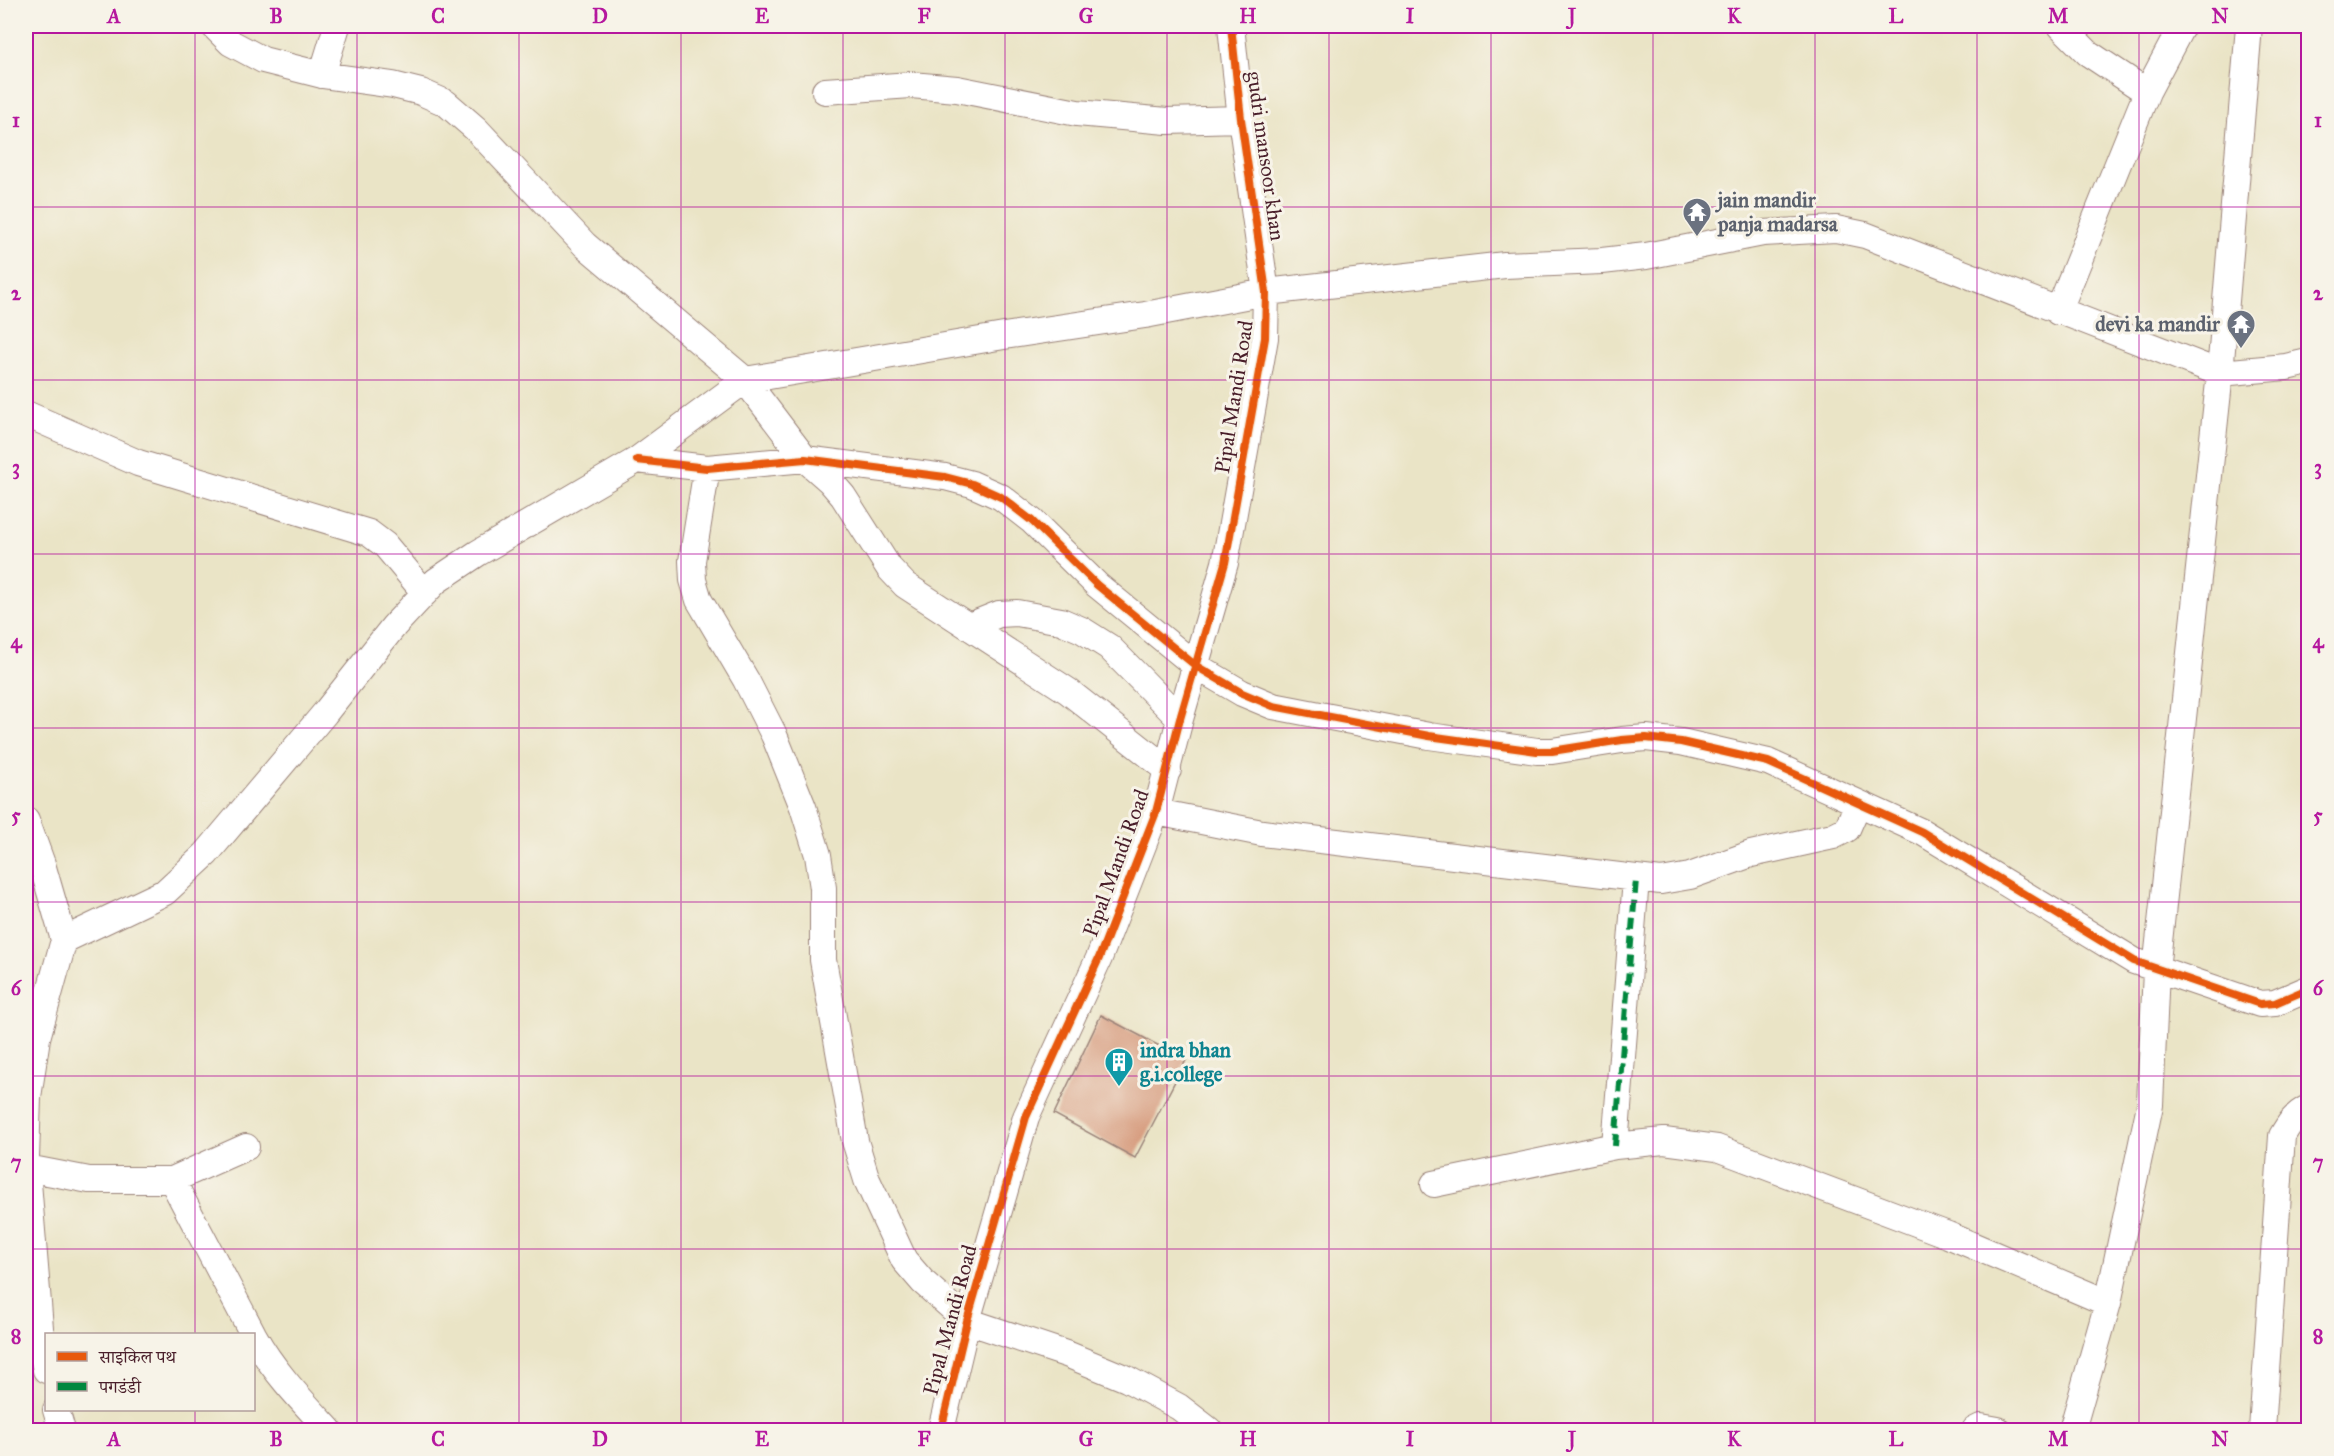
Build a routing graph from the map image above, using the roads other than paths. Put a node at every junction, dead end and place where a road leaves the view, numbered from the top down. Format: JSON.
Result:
{"nodes":[{"id":1,"x":214,"y":26,"type":"edge"},
{"id":2,"x":337,"y":26,"type":"edge"},
{"id":3,"x":1231,"y":26,"type":"edge"},
{"id":4,"x":2061,"y":26,"type":"edge"},
{"id":5,"x":2182,"y":26,"type":"edge"},
{"id":6,"x":2249,"y":26,"type":"edge"},
{"id":7,"x":322,"y":75,"type":"junction"},
{"id":8,"x":825,"y":91,"type":"dead end"},
{"id":9,"x":2147,"y":92,"type":"junction"},
{"id":10,"x":1241,"y":119,"type":"junction"},
{"id":11,"x":1266,"y":292,"type":"junction"},
{"id":12,"x":2058,"y":312,"type":"junction"},
{"id":13,"x":2308,"y":362,"type":"edge"},
{"id":14,"x":2220,"y":373,"type":"junction"},
{"id":15,"x":745,"y":380,"type":"junction"},
{"id":16,"x":26,"y":414,"type":"edge"},
{"id":17,"x":805,"y":459,"type":"junction"},
{"id":18,"x":637,"y":460,"type":"junction"},
{"id":19,"x":707,"y":468,"type":"junction"},
{"id":20,"x":424,"y":593,"type":"junction"},
{"id":21,"x":969,"y":626,"type":"junction"},
{"id":22,"x":1196,"y":666,"type":"junction"},
{"id":23,"x":1180,"y":718,"type":"junction"},
{"id":24,"x":1168,"y":770,"type":"junction"},
{"id":25,"x":1858,"y":804,"type":"junction"},
{"id":26,"x":1156,"y":812,"type":"junction"},
{"id":27,"x":26,"y":820,"type":"edge"},
{"id":28,"x":1636,"y":879,"type":"junction"},
{"id":29,"x":64,"y":940,"type":"junction"},
{"id":30,"x":2156,"y":970,"type":"junction"},
{"id":31,"x":2308,"y":989,"type":"edge"},
{"id":32,"x":31,"y":1036,"type":"edge"},
{"id":33,"x":2308,"y":1108,"type":"edge"},
{"id":34,"x":1616,"y":1146,"type":"junction"},
{"id":35,"x":246,"y":1147,"type":"dead end"},
{"id":36,"x":27,"y":1167,"type":"edge"},
{"id":37,"x":172,"y":1180,"type":"junction"},
{"id":38,"x":1434,"y":1184,"type":"dead end"},
{"id":39,"x":2108,"y":1303,"type":"junction"},
{"id":40,"x":966,"y":1321,"type":"junction"},
{"id":41,"x":252,"y":1333,"type":"edge"},
{"id":42,"x":255,"y":1339,"type":"edge"},
{"id":43,"x":45,"y":1366,"type":"edge"},
{"id":44,"x":56,"y":1411,"type":"edge"},
{"id":45,"x":62,"y":1431,"type":"edge"},
{"id":46,"x":329,"y":1431,"type":"edge"},
{"id":47,"x":941,"y":1431,"type":"edge"},
{"id":48,"x":1209,"y":1431,"type":"edge"},
{"id":49,"x":1975,"y":1431,"type":"edge"},
{"id":50,"x":1998,"y":1431,"type":"edge"},
{"id":51,"x":2072,"y":1431,"type":"edge"},
{"id":52,"x":2262,"y":1431,"type":"edge"}],
"edges":[{"from":1,"to":7,"type":"street"},
{"from":2,"to":7,"type":"street"},
{"from":3,"to":10,"type":"street","name":"gudri mansoor khan"},
{"from":4,"to":9,"type":"street"},
{"from":5,"to":9,"type":"street"},
{"from":6,"to":14,"type":"street"},
{"from":7,"to":15,"type":"street"},
{"from":8,"to":10,"type":"street"},
{"from":9,"to":12,"type":"street"},
{"from":10,"to":11,"type":"street","name":"gudri mansoor khan"},
{"from":11,"to":12,"type":"street"},
{"from":11,"to":15,"type":"street"},
{"from":11,"to":22,"type":"street","name":"Pipal Mandi Road"},
{"from":12,"to":14,"type":"street"},
{"from":13,"to":14,"type":"street"},
{"from":14,"to":30,"type":"street"},
{"from":15,"to":17,"type":"street"},
{"from":15,"to":18,"type":"street"},
{"from":16,"to":20,"type":"street"},
{"from":17,"to":19,"type":"street"},
{"from":17,"to":21,"type":"street"},
{"from":17,"to":22,"type":"street"},
{"from":18,"to":19,"type":"street"},
{"from":18,"to":20,"type":"street"},
{"from":19,"to":40,"type":"street"},
{"from":20,"to":29,"type":"street"},
{"from":21,"to":23,"type":"street"},
{"from":21,"to":24,"type":"street"},
{"from":22,"to":23,"type":"street","name":"Pipal Mandi Road"},
{"from":22,"to":25,"type":"street"},
{"from":23,"to":24,"type":"street","name":"Pipal Mandi Road"},
{"from":24,"to":26,"type":"street","name":"Pipal Mandi Road"},
{"from":25,"to":28,"type":"street"},
{"from":25,"to":30,"type":"street"},
{"from":26,"to":28,"type":"street"},
{"from":26,"to":40,"type":"street","name":"Pipal Mandi Road"},
{"from":27,"to":29,"type":"street"},
{"from":28,"to":34,"type":"street"},
{"from":29,"to":32,"type":"street"},
{"from":30,"to":31,"type":"street"},
{"from":30,"to":39,"type":"street"},
{"from":32,"to":36,"type":"street"},
{"from":33,"to":52,"type":"street"},
{"from":34,"to":38,"type":"street"},
{"from":34,"to":39,"type":"street"},
{"from":35,"to":37,"type":"street"},
{"from":36,"to":37,"type":"street"},
{"from":36,"to":43,"type":"street"},
{"from":37,"to":41,"type":"street"},
{"from":39,"to":51,"type":"street"},
{"from":40,"to":47,"type":"street","name":"Pipal Mandi Road"},
{"from":40,"to":48,"type":"street"},
{"from":42,"to":46,"type":"street"},
{"from":44,"to":45,"type":"street"},
{"from":49,"to":50,"type":"street"}]}
